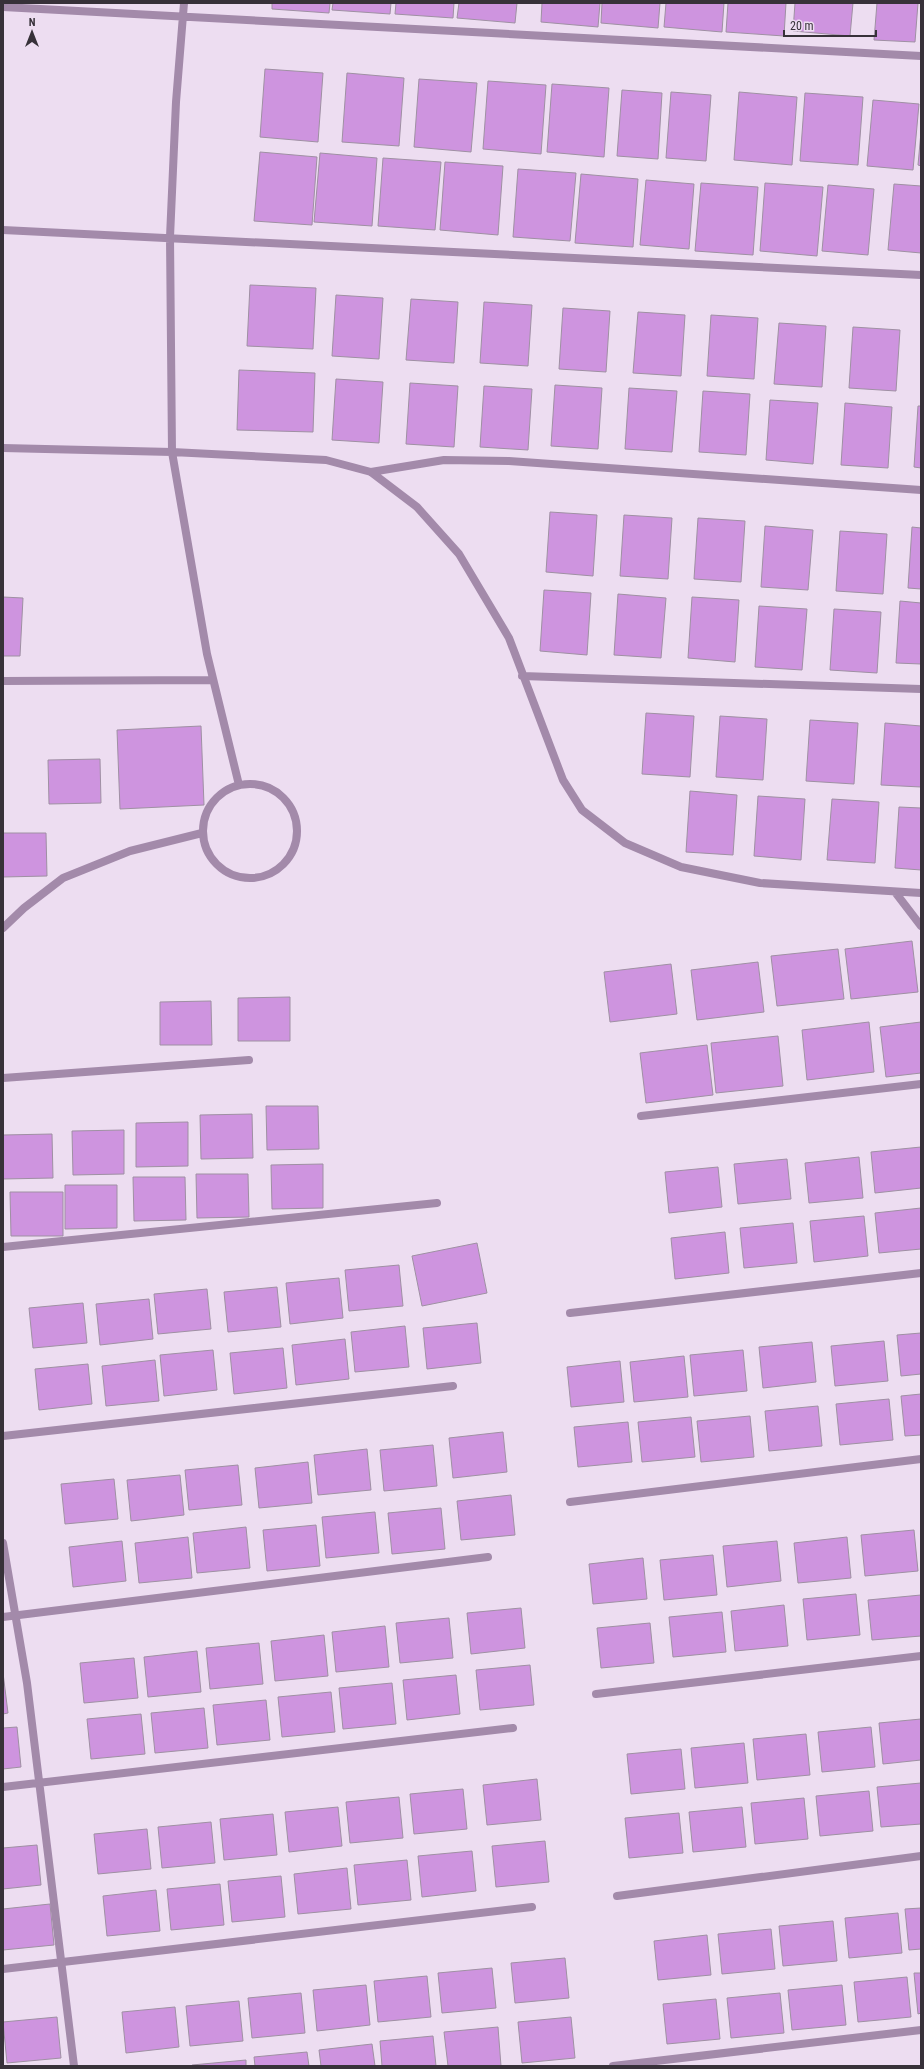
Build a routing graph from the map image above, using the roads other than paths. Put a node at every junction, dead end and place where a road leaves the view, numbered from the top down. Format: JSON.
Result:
{"nodes":[{"id":1,"x":184,"y":3,"type":"edge"},
{"id":2,"x":3,"y":7,"type":"edge"},
{"id":3,"x":183,"y":16,"type":"junction"},
{"id":4,"x":921,"y":56,"type":"edge"},
{"id":5,"x":3,"y":230,"type":"edge"},
{"id":6,"x":170,"y":237,"type":"junction"},
{"id":7,"x":921,"y":275,"type":"edge"},
{"id":8,"x":3,"y":448,"type":"edge"},
{"id":9,"x":172,"y":452,"type":"junction"},
{"id":10,"x":371,"y":472,"type":"junction"},
{"id":11,"x":921,"y":490,"type":"edge"},
{"id":12,"x":522,"y":676,"type":"junction"},
{"id":13,"x":213,"y":680,"type":"junction"},
{"id":14,"x":3,"y":682,"type":"edge"},
{"id":15,"x":921,"y":689,"type":"edge"},
{"id":16,"x":239,"y":785,"type":"junction"},
{"id":17,"x":202,"y":833,"type":"junction"},
{"id":18,"x":895,"y":892,"type":"junction"},
{"id":19,"x":921,"y":892,"type":"edge"},
{"id":20,"x":921,"y":926,"type":"edge"},
{"id":21,"x":3,"y":928,"type":"edge"},
{"id":22,"x":249,"y":1060,"type":"dead end"},
{"id":23,"x":3,"y":1078,"type":"edge"},
{"id":24,"x":921,"y":1084,"type":"edge"},
{"id":25,"x":641,"y":1116,"type":"dead end"},
{"id":26,"x":437,"y":1203,"type":"dead end"},
{"id":27,"x":3,"y":1247,"type":"edge"},
{"id":28,"x":921,"y":1272,"type":"edge"},
{"id":29,"x":570,"y":1313,"type":"dead end"},
{"id":30,"x":453,"y":1386,"type":"dead end"},
{"id":31,"x":3,"y":1436,"type":"edge"},
{"id":32,"x":921,"y":1459,"type":"edge"},
{"id":33,"x":570,"y":1502,"type":"dead end"},
{"id":34,"x":3,"y":1543,"type":"edge"},
{"id":35,"x":488,"y":1557,"type":"dead end"},
{"id":36,"x":16,"y":1616,"type":"junction"},
{"id":37,"x":3,"y":1617,"type":"edge"},
{"id":38,"x":921,"y":1656,"type":"edge"},
{"id":39,"x":596,"y":1694,"type":"dead end"},
{"id":40,"x":512,"y":1728,"type":"dead end"},
{"id":41,"x":40,"y":1783,"type":"junction"},
{"id":42,"x":3,"y":1787,"type":"edge"},
{"id":43,"x":921,"y":1856,"type":"edge"},
{"id":44,"x":617,"y":1896,"type":"dead end"},
{"id":45,"x":532,"y":1907,"type":"dead end"},
{"id":46,"x":62,"y":1962,"type":"junction"},
{"id":47,"x":3,"y":1969,"type":"edge"},
{"id":48,"x":921,"y":2030,"type":"edge"},
{"id":49,"x":74,"y":2066,"type":"edge"},
{"id":50,"x":613,"y":2066,"type":"edge"}],
"edges":[{"from":1,"to":3,"type":"street"},
{"from":2,"to":3,"type":"street"},
{"from":3,"to":4,"type":"street"},
{"from":3,"to":6,"type":"street"},
{"from":5,"to":6,"type":"street"},
{"from":6,"to":7,"type":"street"},
{"from":6,"to":9,"type":"street"},
{"from":8,"to":9,"type":"street"},
{"from":9,"to":10,"type":"street"},
{"from":9,"to":13,"type":"street"},
{"from":10,"to":11,"type":"street"},
{"from":10,"to":12,"type":"street"},
{"from":12,"to":15,"type":"street"},
{"from":12,"to":18,"type":"street"},
{"from":13,"to":14,"type":"street"},
{"from":13,"to":16,"type":"street"},
{"from":16,"to":17,"type":"street"},
{"from":16,"to":17,"type":"street"},
{"from":17,"to":21,"type":"street"},
{"from":18,"to":19,"type":"street"},
{"from":18,"to":20,"type":"street"},
{"from":22,"to":23,"type":"street"},
{"from":24,"to":25,"type":"street"},
{"from":26,"to":27,"type":"street"},
{"from":28,"to":29,"type":"street"},
{"from":30,"to":31,"type":"street"},
{"from":32,"to":33,"type":"street"},
{"from":34,"to":36,"type":"street"},
{"from":35,"to":36,"type":"street"},
{"from":36,"to":37,"type":"street"},
{"from":36,"to":41,"type":"street"},
{"from":38,"to":39,"type":"street"},
{"from":40,"to":41,"type":"street"},
{"from":41,"to":42,"type":"street"},
{"from":41,"to":46,"type":"street"},
{"from":43,"to":44,"type":"street"},
{"from":45,"to":46,"type":"street"},
{"from":46,"to":47,"type":"street"},
{"from":46,"to":49,"type":"street"},
{"from":48,"to":50,"type":"street"}]}
